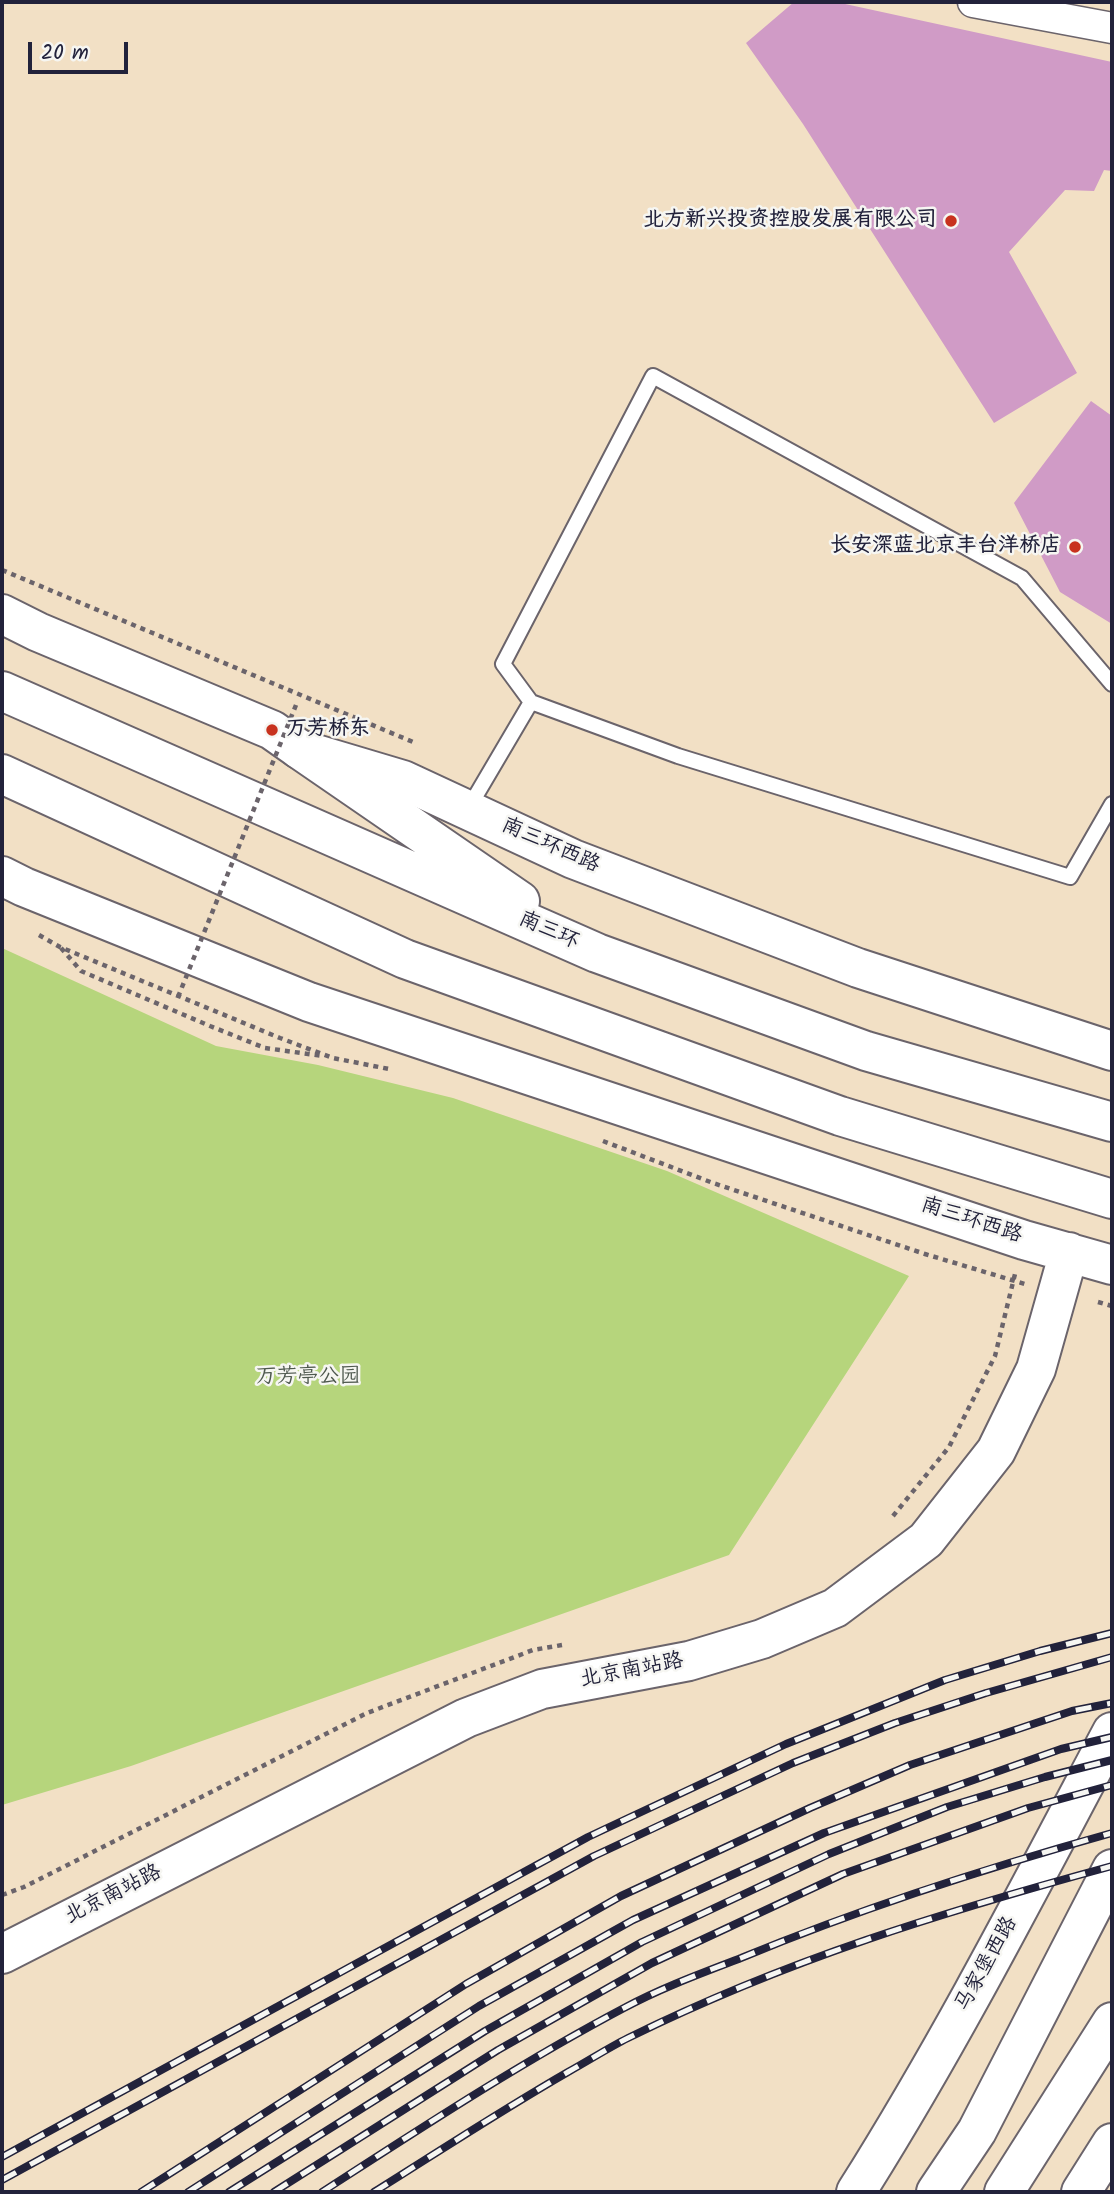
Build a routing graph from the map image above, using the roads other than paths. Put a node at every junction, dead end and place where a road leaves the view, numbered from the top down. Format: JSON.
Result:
{"nodes":[{"id":1,"x":973,"y":2,"type":"edge"},
{"id":2,"x":1112,"y":28,"type":"edge"},
{"id":3,"x":2,"y":614,"type":"edge"},
{"id":4,"x":1112,"y":684,"type":"edge"},
{"id":5,"x":2,"y":691,"type":"edge"},
{"id":6,"x":531,"y":702,"type":"junction"},
{"id":7,"x":299,"y":749,"type":"junction"},
{"id":8,"x":2,"y":774,"type":"edge"},
{"id":9,"x":1112,"y":804,"type":"edge"},
{"id":10,"x":467,"y":810,"type":"junction"},
{"id":11,"x":2,"y":876,"type":"edge"},
{"id":12,"x":597,"y":953,"type":"junction"},
{"id":13,"x":1112,"y":1051,"type":"edge"},
{"id":14,"x":1112,"y":1122,"type":"edge"},
{"id":15,"x":1112,"y":1199,"type":"edge"},
{"id":16,"x":1069,"y":1252,"type":"junction"},
{"id":17,"x":1112,"y":1265,"type":"edge"},
{"id":18,"x":1112,"y":1732,"type":"edge"},
{"id":19,"x":1112,"y":1869,"type":"edge"},
{"id":20,"x":38,"y":1935,"type":"junction"},
{"id":21,"x":2,"y":1946,"type":"edge"},
{"id":22,"x":2,"y":1954,"type":"edge"},
{"id":23,"x":1112,"y":2022,"type":"edge"},
{"id":24,"x":1112,"y":2143,"type":"edge"},
{"id":25,"x":856,"y":2192,"type":"edge"},
{"id":26,"x":936,"y":2192,"type":"edge"},
{"id":27,"x":1004,"y":2192,"type":"edge"},
{"id":28,"x":1081,"y":2192,"type":"edge"}],
"edges":[{"from":1,"to":2,"type":"street"},
{"from":3,"to":7,"type":"main road","name":"南三环西路"},
{"from":4,"to":6,"type":"lane"},
{"from":5,"to":12,"type":"main road","name":"南三环"},
{"from":6,"to":9,"type":"lane"},
{"from":6,"to":10,"type":"lane"},
{"from":7,"to":10,"type":"main road","name":"南三环西路"},
{"from":7,"to":12,"type":"main road"},
{"from":8,"to":15,"type":"main road"},
{"from":10,"to":13,"type":"main road","name":"南三环西路"},
{"from":11,"to":16,"type":"main road","name":"南三环西路"},
{"from":12,"to":14,"type":"main road","name":"南三环"},
{"from":16,"to":17,"type":"main road","name":"南三环西路"},
{"from":16,"to":20,"type":"main road","name":"北京南站路"},
{"from":18,"to":25,"type":"main road","name":"马家堡西路"},
{"from":19,"to":26,"type":"main road"},
{"from":20,"to":21,"type":"main road","name":"北京南站路"},
{"from":20,"to":22,"type":"main road","name":"北京南站路"},
{"from":23,"to":27,"type":"main road"},
{"from":24,"to":28,"type":"main road"}]}
